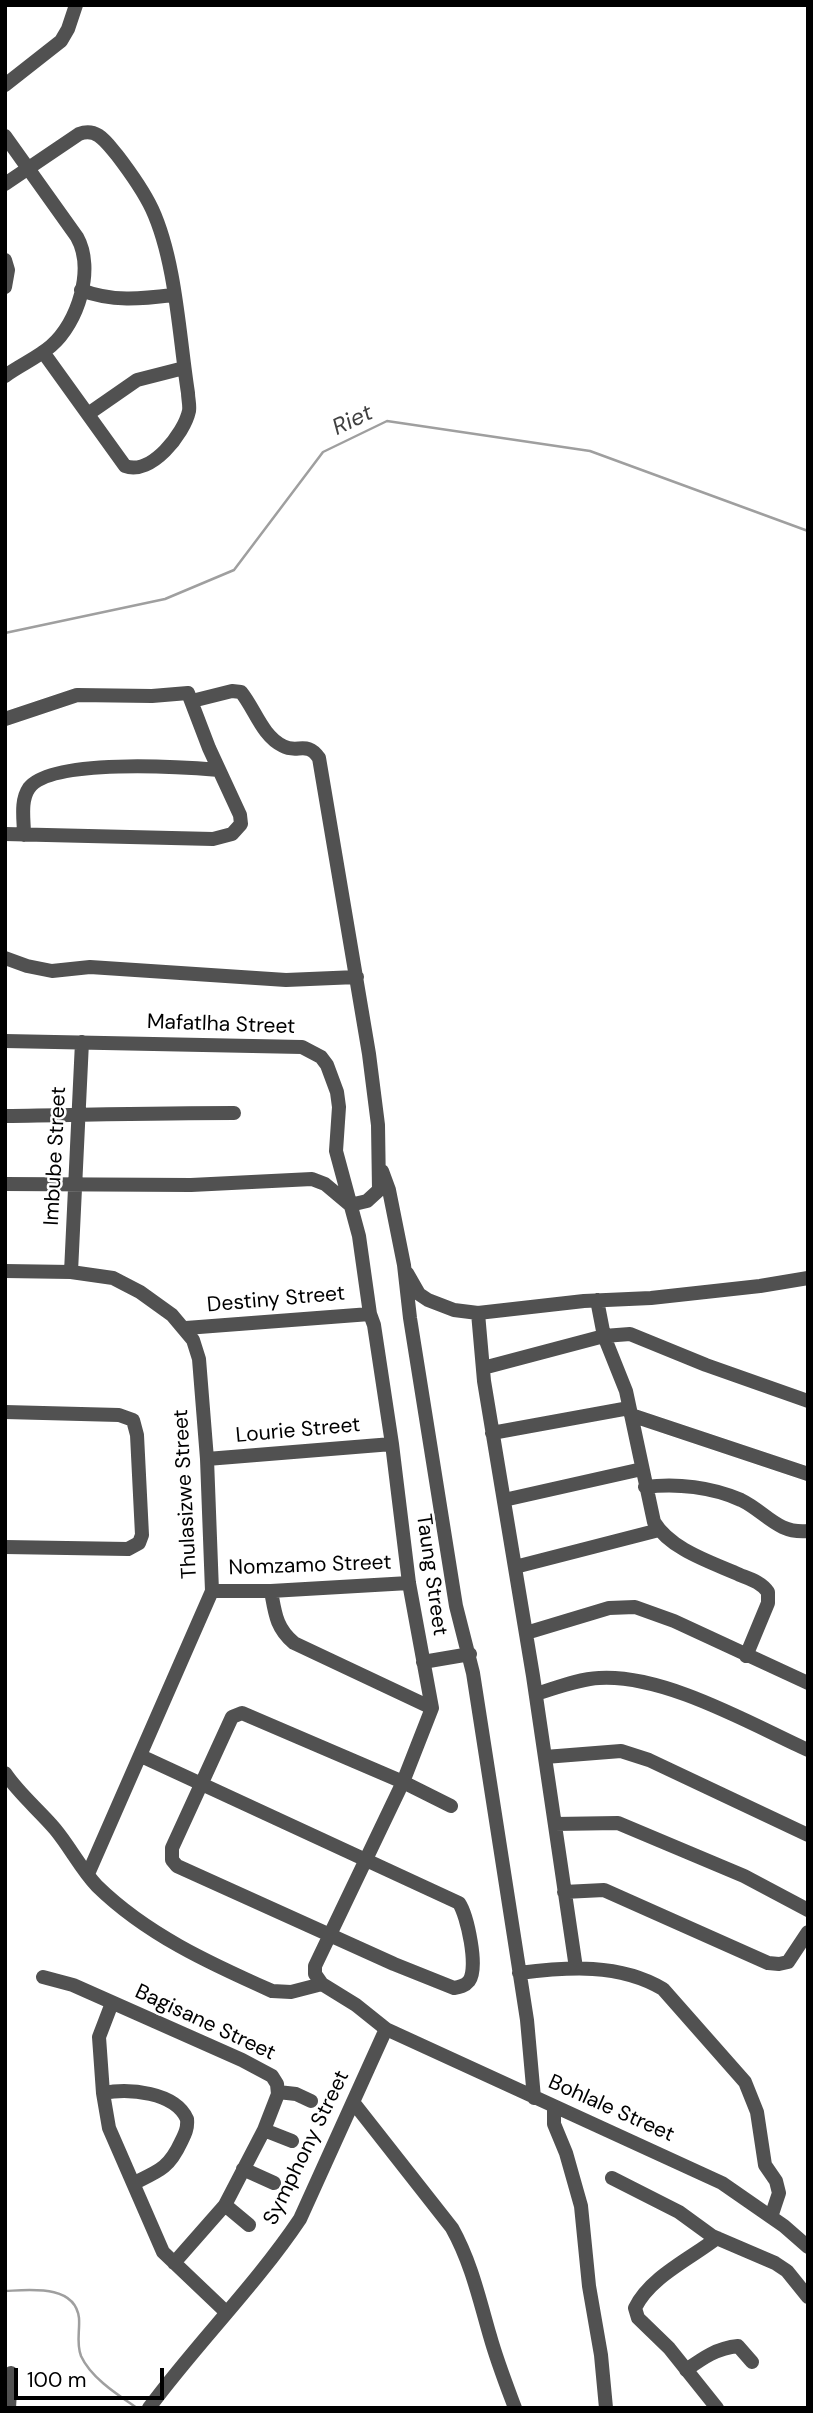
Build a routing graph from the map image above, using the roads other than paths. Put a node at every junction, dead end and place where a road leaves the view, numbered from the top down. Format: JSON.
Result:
{"nodes":[{"id":1,"x":76,"y":5,"type":"edge"},
{"id":2,"x":5,"y":85,"type":"edge"},
{"id":3,"x":5,"y":136,"type":"edge"},
{"id":4,"x":29,"y":166,"type":"junction"},
{"id":5,"x":5,"y":184,"type":"edge"},
{"id":6,"x":5,"y":260,"type":"edge"},
{"id":7,"x":5,"y":287,"type":"edge"},
{"id":8,"x":81,"y":290,"type":"junction"},
{"id":9,"x":173,"y":295,"type":"junction"},
{"id":10,"x":43,"y":352,"type":"junction"},
{"id":11,"x":184,"y":368,"type":"junction"},
{"id":12,"x":5,"y":376,"type":"edge"},
{"id":13,"x":88,"y":414,"type":"junction"},
{"id":14,"x":192,"y":701,"type":"junction"},
{"id":15,"x":5,"y":719,"type":"edge"},
{"id":16,"x":219,"y":770,"type":"junction"},
{"id":17,"x":5,"y":834,"type":"edge"},
{"id":18,"x":24,"y":835,"type":"junction"},
{"id":19,"x":5,"y":958,"type":"edge"},
{"id":20,"x":357,"y":977,"type":"junction"},
{"id":21,"x":5,"y":1041,"type":"edge"},
{"id":22,"x":82,"y":1042,"type":"junction"},
{"id":23,"x":234,"y":1113,"type":"dead end"},
{"id":24,"x":79,"y":1115,"type":"junction"},
{"id":25,"x":5,"y":1116,"type":"edge"},
{"id":26,"x":380,"y":1166,"type":"junction"},
{"id":27,"x":5,"y":1184,"type":"edge"},
{"id":28,"x":76,"y":1184,"type":"junction"},
{"id":29,"x":350,"y":1205,"type":"junction"},
{"id":30,"x":404,"y":1265,"type":"junction"},
{"id":31,"x":5,"y":1271,"type":"edge"},
{"id":32,"x":71,"y":1272,"type":"junction"},
{"id":33,"x":808,"y":1278,"type":"edge"},
{"id":34,"x":597,"y":1300,"type":"junction"},
{"id":35,"x":478,"y":1313,"type":"junction"},
{"id":36,"x":370,"y":1314,"type":"junction"},
{"id":37,"x":186,"y":1328,"type":"junction"},
{"id":38,"x":604,"y":1336,"type":"junction"},
{"id":39,"x":483,"y":1368,"type":"junction"},
{"id":40,"x":808,"y":1401,"type":"edge"},
{"id":41,"x":630,"y":1411,"type":"junction"},
{"id":42,"x":5,"y":1412,"type":"edge"},
{"id":43,"x":492,"y":1433,"type":"junction"},
{"id":44,"x":392,"y":1444,"type":"junction"},
{"id":45,"x":207,"y":1459,"type":"junction"},
{"id":46,"x":642,"y":1469,"type":"junction"},
{"id":47,"x":808,"y":1474,"type":"edge"},
{"id":48,"x":645,"y":1487,"type":"junction"},
{"id":49,"x":504,"y":1500,"type":"junction"},
{"id":50,"x":659,"y":1530,"type":"junction"},
{"id":51,"x":808,"y":1531,"type":"edge"},
{"id":52,"x":5,"y":1547,"type":"edge"},
{"id":53,"x":515,"y":1567,"type":"junction"},
{"id":54,"x":409,"y":1583,"type":"junction"},
{"id":55,"x":212,"y":1591,"type":"junction"},
{"id":56,"x":271,"y":1591,"type":"junction"},
{"id":57,"x":526,"y":1633,"type":"junction"},
{"id":58,"x":470,"y":1654,"type":"junction"},
{"id":59,"x":747,"y":1656,"type":"junction"},
{"id":60,"x":423,"y":1662,"type":"junction"},
{"id":61,"x":808,"y":1683,"type":"edge"},
{"id":62,"x":536,"y":1694,"type":"junction"},
{"id":63,"x":432,"y":1707,"type":"junction"},
{"id":64,"x":808,"y":1750,"type":"edge"},
{"id":65,"x":141,"y":1756,"type":"junction"},
{"id":66,"x":545,"y":1757,"type":"junction"},
{"id":67,"x":5,"y":1773,"type":"edge"},
{"id":68,"x":403,"y":1782,"type":"junction"},
{"id":69,"x":201,"y":1783,"type":"junction"},
{"id":70,"x":451,"y":1806,"type":"dead end"},
{"id":71,"x":555,"y":1824,"type":"junction"},
{"id":72,"x":808,"y":1835,"type":"edge"},
{"id":73,"x":365,"y":1859,"type":"junction"},
{"id":74,"x":88,"y":1874,"type":"junction"},
{"id":75,"x":564,"y":1892,"type":"junction"},
{"id":76,"x":808,"y":1910,"type":"edge"},
{"id":77,"x":808,"y":1933,"type":"edge"},
{"id":78,"x":329,"y":1934,"type":"junction"},
{"id":79,"x":576,"y":1969,"type":"junction"},
{"id":80,"x":519,"y":1973,"type":"junction"},
{"id":81,"x":43,"y":1977,"type":"dead end"},
{"id":82,"x":322,"y":1984,"type":"junction"},
{"id":83,"x":112,"y":2003,"type":"junction"},
{"id":84,"x":386,"y":2029,"type":"junction"},
{"id":85,"x":278,"y":2092,"type":"junction"},
{"id":86,"x":103,"y":2093,"type":"junction"},
{"id":87,"x":534,"y":2098,"type":"junction"},
{"id":88,"x":311,"y":2101,"type":"dead end"},
{"id":89,"x":353,"y":2102,"type":"junction"},
{"id":90,"x":554,"y":2107,"type":"junction"},
{"id":91,"x":264,"y":2130,"type":"junction"},
{"id":92,"x":292,"y":2141,"type":"dead end"},
{"id":93,"x":243,"y":2169,"type":"junction"},
{"id":94,"x":612,"y":2178,"type":"dead end"},
{"id":95,"x":134,"y":2183,"type":"junction"},
{"id":96,"x":274,"y":2183,"type":"dead end"},
{"id":97,"x":225,"y":2205,"type":"junction"},
{"id":98,"x":771,"y":2217,"type":"junction"},
{"id":99,"x":249,"y":2224,"type":"dead end"},
{"id":100,"x":717,"y":2238,"type":"junction"},
{"id":101,"x":808,"y":2246,"type":"edge"},
{"id":102,"x":174,"y":2263,"type":"junction"},
{"id":103,"x":808,"y":2298,"type":"edge"},
{"id":104,"x":226,"y":2312,"type":"junction"},
{"id":105,"x":752,"y":2362,"type":"dead end"},
{"id":106,"x":686,"y":2370,"type":"junction"},
{"id":107,"x":11,"y":2373,"type":"dead end"},
{"id":108,"x":151,"y":2405,"type":"edge"},
{"id":109,"x":9,"y":2408,"type":"edge"},
{"id":110,"x":515,"y":2408,"type":"edge"},
{"id":111,"x":606,"y":2408,"type":"edge"},
{"id":112,"x":717,"y":2408,"type":"edge"}],
"edges":[{"from":1,"to":2,"type":"street"},
{"from":3,"to":4,"type":"street"},
{"from":4,"to":5,"type":"street"},
{"from":4,"to":8,"type":"street"},
{"from":4,"to":9,"type":"street"},
{"from":6,"to":7,"type":"street"},
{"from":8,"to":9,"type":"street"},
{"from":8,"to":10,"type":"street"},
{"from":9,"to":11,"type":"street"},
{"from":10,"to":12,"type":"street"},
{"from":10,"to":13,"type":"street"},
{"from":11,"to":13,"type":"street"},
{"from":11,"to":13,"type":"street"},
{"from":14,"to":15,"type":"street"},
{"from":14,"to":16,"type":"street"},
{"from":14,"to":20,"type":"street"},
{"from":16,"to":18,"type":"street"},
{"from":16,"to":18,"type":"street"},
{"from":17,"to":18,"type":"street"},
{"from":19,"to":20,"type":"street"},
{"from":20,"to":26,"type":"street"},
{"from":21,"to":22,"type":"street","name":"Mafatlha Street"},
{"from":22,"to":24,"type":"street","name":"Imbube Street"},
{"from":22,"to":29,"type":"street","name":"Mafatlha Street"},
{"from":23,"to":24,"type":"street"},
{"from":24,"to":25,"type":"street"},
{"from":24,"to":28,"type":"street","name":"Imbube Street"},
{"from":26,"to":29,"type":"street"},
{"from":26,"to":30,"type":"street"},
{"from":27,"to":28,"type":"street"},
{"from":28,"to":29,"type":"street"},
{"from":28,"to":32,"type":"street","name":"Imbube Street"},
{"from":29,"to":36,"type":"street","name":"Taung Street"},
{"from":30,"to":35,"type":"street"},
{"from":30,"to":58,"type":"street"},
{"from":31,"to":32,"type":"street","name":"Thulasizwe Street"},
{"from":32,"to":37,"type":"street","name":"Thulasizwe Street"},
{"from":33,"to":34,"type":"street"},
{"from":34,"to":35,"type":"street"},
{"from":34,"to":38,"type":"street"},
{"from":35,"to":39,"type":"street"},
{"from":36,"to":37,"type":"street","name":"Destiny Street"},
{"from":36,"to":44,"type":"street","name":"Taung Street"},
{"from":37,"to":45,"type":"street","name":"Thulasizwe Street"},
{"from":38,"to":39,"type":"street"},
{"from":38,"to":40,"type":"street"},
{"from":38,"to":41,"type":"street"},
{"from":39,"to":43,"type":"street"},
{"from":41,"to":43,"type":"street"},
{"from":41,"to":46,"type":"street"},
{"from":41,"to":47,"type":"street"},
{"from":42,"to":52,"type":"street"},
{"from":43,"to":49,"type":"street"},
{"from":44,"to":45,"type":"street","name":"Lourie Street"},
{"from":44,"to":54,"type":"street","name":"Taung Street"},
{"from":45,"to":55,"type":"street","name":"Thulasizwe Street"},
{"from":46,"to":48,"type":"street"},
{"from":46,"to":49,"type":"street"},
{"from":48,"to":50,"type":"street"},
{"from":48,"to":51,"type":"street"},
{"from":49,"to":53,"type":"street"},
{"from":50,"to":53,"type":"street"},
{"from":50,"to":59,"type":"street"},
{"from":53,"to":57,"type":"street"},
{"from":54,"to":56,"type":"street","name":"Nomzamo Street"},
{"from":54,"to":60,"type":"street","name":"Taung Street"},
{"from":55,"to":56,"type":"street","name":"Nomzamo Street"},
{"from":55,"to":65,"type":"street","name":"Thulasizwe Street"},
{"from":56,"to":63,"type":"street"},
{"from":57,"to":59,"type":"street"},
{"from":57,"to":62,"type":"street"},
{"from":58,"to":60,"type":"street"},
{"from":58,"to":80,"type":"street"},
{"from":59,"to":61,"type":"street"},
{"from":60,"to":63,"type":"street","name":"Taung Street"},
{"from":62,"to":64,"type":"street"},
{"from":62,"to":66,"type":"street"},
{"from":63,"to":68,"type":"street"},
{"from":65,"to":69,"type":"street"},
{"from":65,"to":74,"type":"street","name":"Thulasizwe Street"},
{"from":66,"to":71,"type":"street"},
{"from":66,"to":72,"type":"street"},
{"from":67,"to":74,"type":"street"},
{"from":68,"to":69,"type":"street"},
{"from":68,"to":70,"type":"street"},
{"from":68,"to":73,"type":"street"},
{"from":69,"to":73,"type":"street"},
{"from":69,"to":78,"type":"street"},
{"from":71,"to":75,"type":"street"},
{"from":71,"to":76,"type":"street"},
{"from":73,"to":78,"type":"street"},
{"from":73,"to":78,"type":"street"},
{"from":74,"to":82,"type":"street"},
{"from":75,"to":77,"type":"street"},
{"from":75,"to":79,"type":"street"},
{"from":78,"to":82,"type":"street"},
{"from":79,"to":80,"type":"street"},
{"from":79,"to":98,"type":"street"},
{"from":80,"to":87,"type":"street"},
{"from":81,"to":83,"type":"street","name":"Bagisane Street"},
{"from":82,"to":84,"type":"street","name":"Bohlale Street"},
{"from":83,"to":85,"type":"street","name":"Bagisane Street"},
{"from":83,"to":86,"type":"street","name":"Bagisane Street"},
{"from":84,"to":87,"type":"street","name":"Bohlale Street"},
{"from":84,"to":89,"type":"street","name":"Symphony Street"},
{"from":85,"to":88,"type":"street"},
{"from":85,"to":91,"type":"street","name":"Bagisane Street"},
{"from":86,"to":95,"type":"street","name":"Bagisane Street"},
{"from":86,"to":95,"type":"street"},
{"from":87,"to":90,"type":"street","name":"Bohlale Street"},
{"from":89,"to":104,"type":"street","name":"Symphony Street"},
{"from":89,"to":110,"type":"street"},
{"from":90,"to":98,"type":"street","name":"Bohlale Street"},
{"from":90,"to":111,"type":"street"},
{"from":91,"to":92,"type":"street"},
{"from":91,"to":93,"type":"street","name":"Bagisane Street"},
{"from":93,"to":96,"type":"street"},
{"from":93,"to":97,"type":"street","name":"Bagisane Street"},
{"from":94,"to":100,"type":"street"},
{"from":95,"to":102,"type":"street","name":"Bagisane Street"},
{"from":97,"to":99,"type":"street"},
{"from":97,"to":102,"type":"street","name":"Bagisane Street"},
{"from":98,"to":101,"type":"street","name":"Bohlale Street"},
{"from":100,"to":103,"type":"street"},
{"from":100,"to":106,"type":"street"},
{"from":102,"to":104,"type":"street","name":"Bagisane Street"},
{"from":104,"to":108,"type":"street","name":"Symphony Street"},
{"from":105,"to":106,"type":"street"},
{"from":106,"to":112,"type":"street"},
{"from":107,"to":109,"type":"street"}]}
